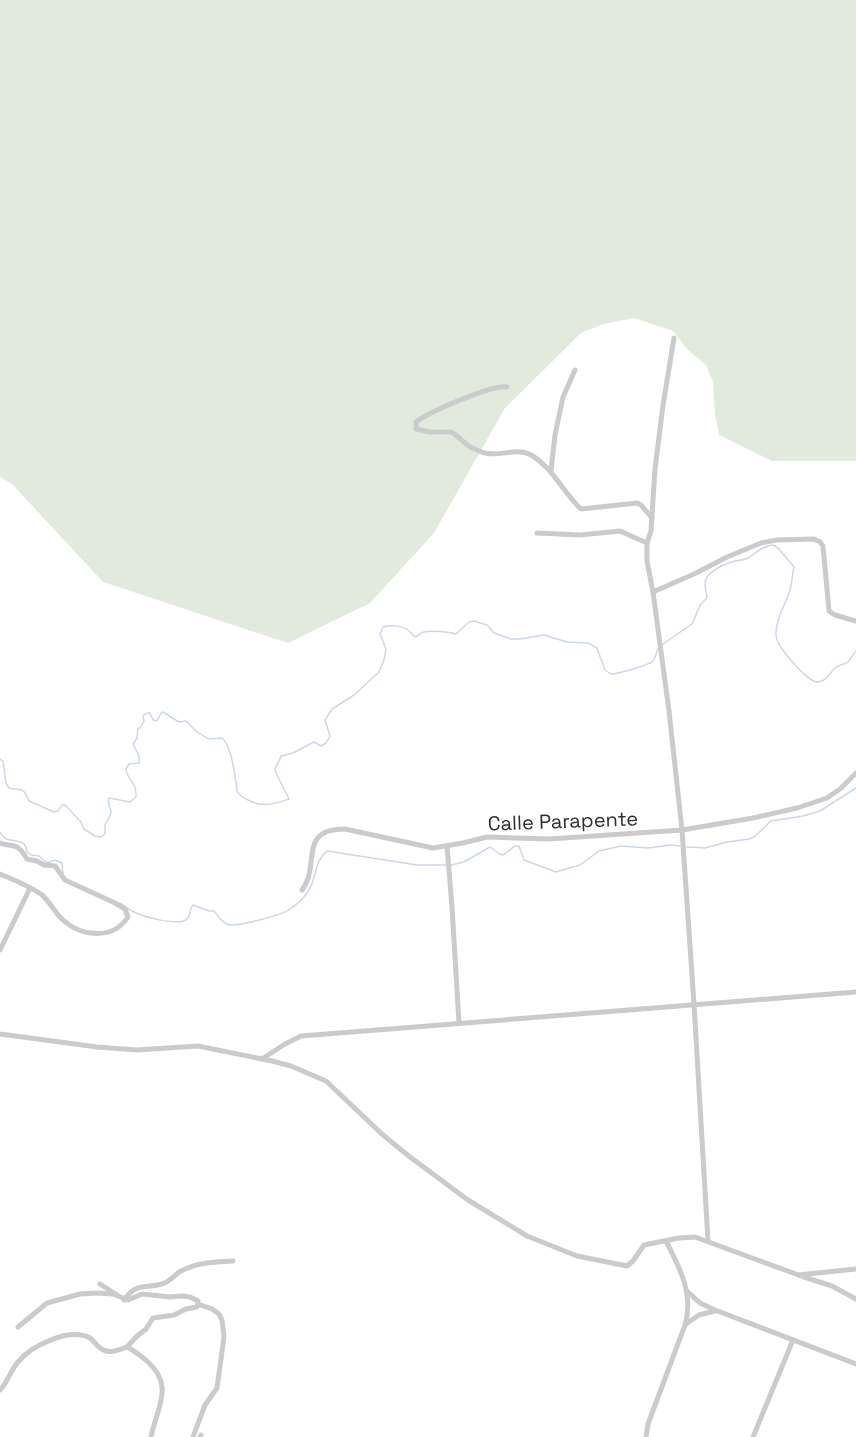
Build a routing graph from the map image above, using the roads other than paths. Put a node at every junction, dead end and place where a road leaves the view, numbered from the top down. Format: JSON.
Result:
{"nodes":[{"id":1,"x":674,"y":338,"type":"dead end"},
{"id":2,"x":575,"y":370,"type":"dead end"},
{"id":3,"x":507,"y":387,"type":"dead end"},
{"id":4,"x":551,"y":471,"type":"junction"},
{"id":5,"x":652,"y":518,"type":"junction"},
{"id":6,"x":537,"y":533,"type":"dead end"},
{"id":7,"x":647,"y":543,"type":"junction"},
{"id":8,"x":653,"y":592,"type":"junction"},
{"id":9,"x":856,"y":621,"type":"edge"},
{"id":10,"x":856,"y":773,"type":"edge"},
{"id":11,"x":682,"y":830,"type":"junction"},
{"id":12,"x":0,"y":843,"type":"edge"},
{"id":13,"x":447,"y":846,"type":"junction"},
{"id":14,"x":0,"y":874,"type":"edge"},
{"id":15,"x":30,"y":888,"type":"junction"},
{"id":16,"x":302,"y":890,"type":"dead end"},
{"id":17,"x":0,"y":950,"type":"edge"},
{"id":18,"x":856,"y":992,"type":"edge"},
{"id":19,"x":694,"y":1004,"type":"junction"},
{"id":20,"x":459,"y":1023,"type":"junction"},
{"id":21,"x":0,"y":1034,"type":"edge"},
{"id":22,"x":262,"y":1059,"type":"junction"},
{"id":23,"x":666,"y":1241,"type":"junction"},
{"id":24,"x":708,"y":1241,"type":"junction"},
{"id":25,"x":233,"y":1261,"type":"dead end"},
{"id":26,"x":856,"y":1269,"type":"edge"},
{"id":27,"x":798,"y":1275,"type":"junction"},
{"id":28,"x":100,"y":1284,"type":"dead end"},
{"id":29,"x":687,"y":1291,"type":"junction"},
{"id":30,"x":118,"y":1296,"type":"junction"},
{"id":31,"x":856,"y":1299,"type":"edge"},
{"id":32,"x":124,"y":1300,"type":"junction"},
{"id":33,"x":198,"y":1304,"type":"junction"},
{"id":34,"x":715,"y":1311,"type":"junction"},
{"id":35,"x":685,"y":1325,"type":"junction"},
{"id":36,"x":18,"y":1327,"type":"dead end"},
{"id":37,"x":793,"y":1340,"type":"junction"},
{"id":38,"x":127,"y":1347,"type":"junction"},
{"id":39,"x":856,"y":1364,"type":"edge"},
{"id":40,"x":0,"y":1390,"type":"edge"},
{"id":41,"x":151,"y":1437,"type":"edge"},
{"id":42,"x":193,"y":1437,"type":"edge"},
{"id":43,"x":646,"y":1437,"type":"edge"},
{"id":44,"x":753,"y":1437,"type":"edge"}],
"edges":[{"from":1,"to":5,"type":"street"},
{"from":2,"to":4,"type":"street"},
{"from":3,"to":4,"type":"street"},
{"from":4,"to":5,"type":"street"},
{"from":5,"to":7,"type":"street"},
{"from":6,"to":7,"type":"street"},
{"from":7,"to":8,"type":"street"},
{"from":8,"to":9,"type":"street"},
{"from":8,"to":11,"type":"street"},
{"from":10,"to":11,"type":"street","name":"Calle Parapente"},
{"from":11,"to":13,"type":"street","name":"Calle Parapente"},
{"from":11,"to":19,"type":"street"},
{"from":12,"to":15,"type":"street"},
{"from":13,"to":16,"type":"street","name":"Calle Parapente"},
{"from":13,"to":20,"type":"street"},
{"from":14,"to":15,"type":"street"},
{"from":15,"to":17,"type":"street"},
{"from":18,"to":19,"type":"street"},
{"from":19,"to":20,"type":"street"},
{"from":19,"to":24,"type":"street"},
{"from":20,"to":22,"type":"street"},
{"from":21,"to":22,"type":"street"},
{"from":22,"to":23,"type":"street"},
{"from":23,"to":24,"type":"street"},
{"from":23,"to":29,"type":"street"},
{"from":24,"to":27,"type":"street"},
{"from":25,"to":32,"type":"street"},
{"from":26,"to":27,"type":"street"},
{"from":27,"to":31,"type":"street"},
{"from":28,"to":30,"type":"street"},
{"from":29,"to":34,"type":"street"},
{"from":29,"to":35,"type":"street"},
{"from":30,"to":32,"type":"street"},
{"from":30,"to":36,"type":"street"},
{"from":32,"to":33,"type":"street"},
{"from":33,"to":38,"type":"street"},
{"from":33,"to":42,"type":"street"},
{"from":34,"to":35,"type":"street"},
{"from":34,"to":37,"type":"street"},
{"from":35,"to":43,"type":"street"},
{"from":37,"to":39,"type":"street"},
{"from":37,"to":44,"type":"street"},
{"from":38,"to":40,"type":"street"},
{"from":38,"to":41,"type":"street"}]}
